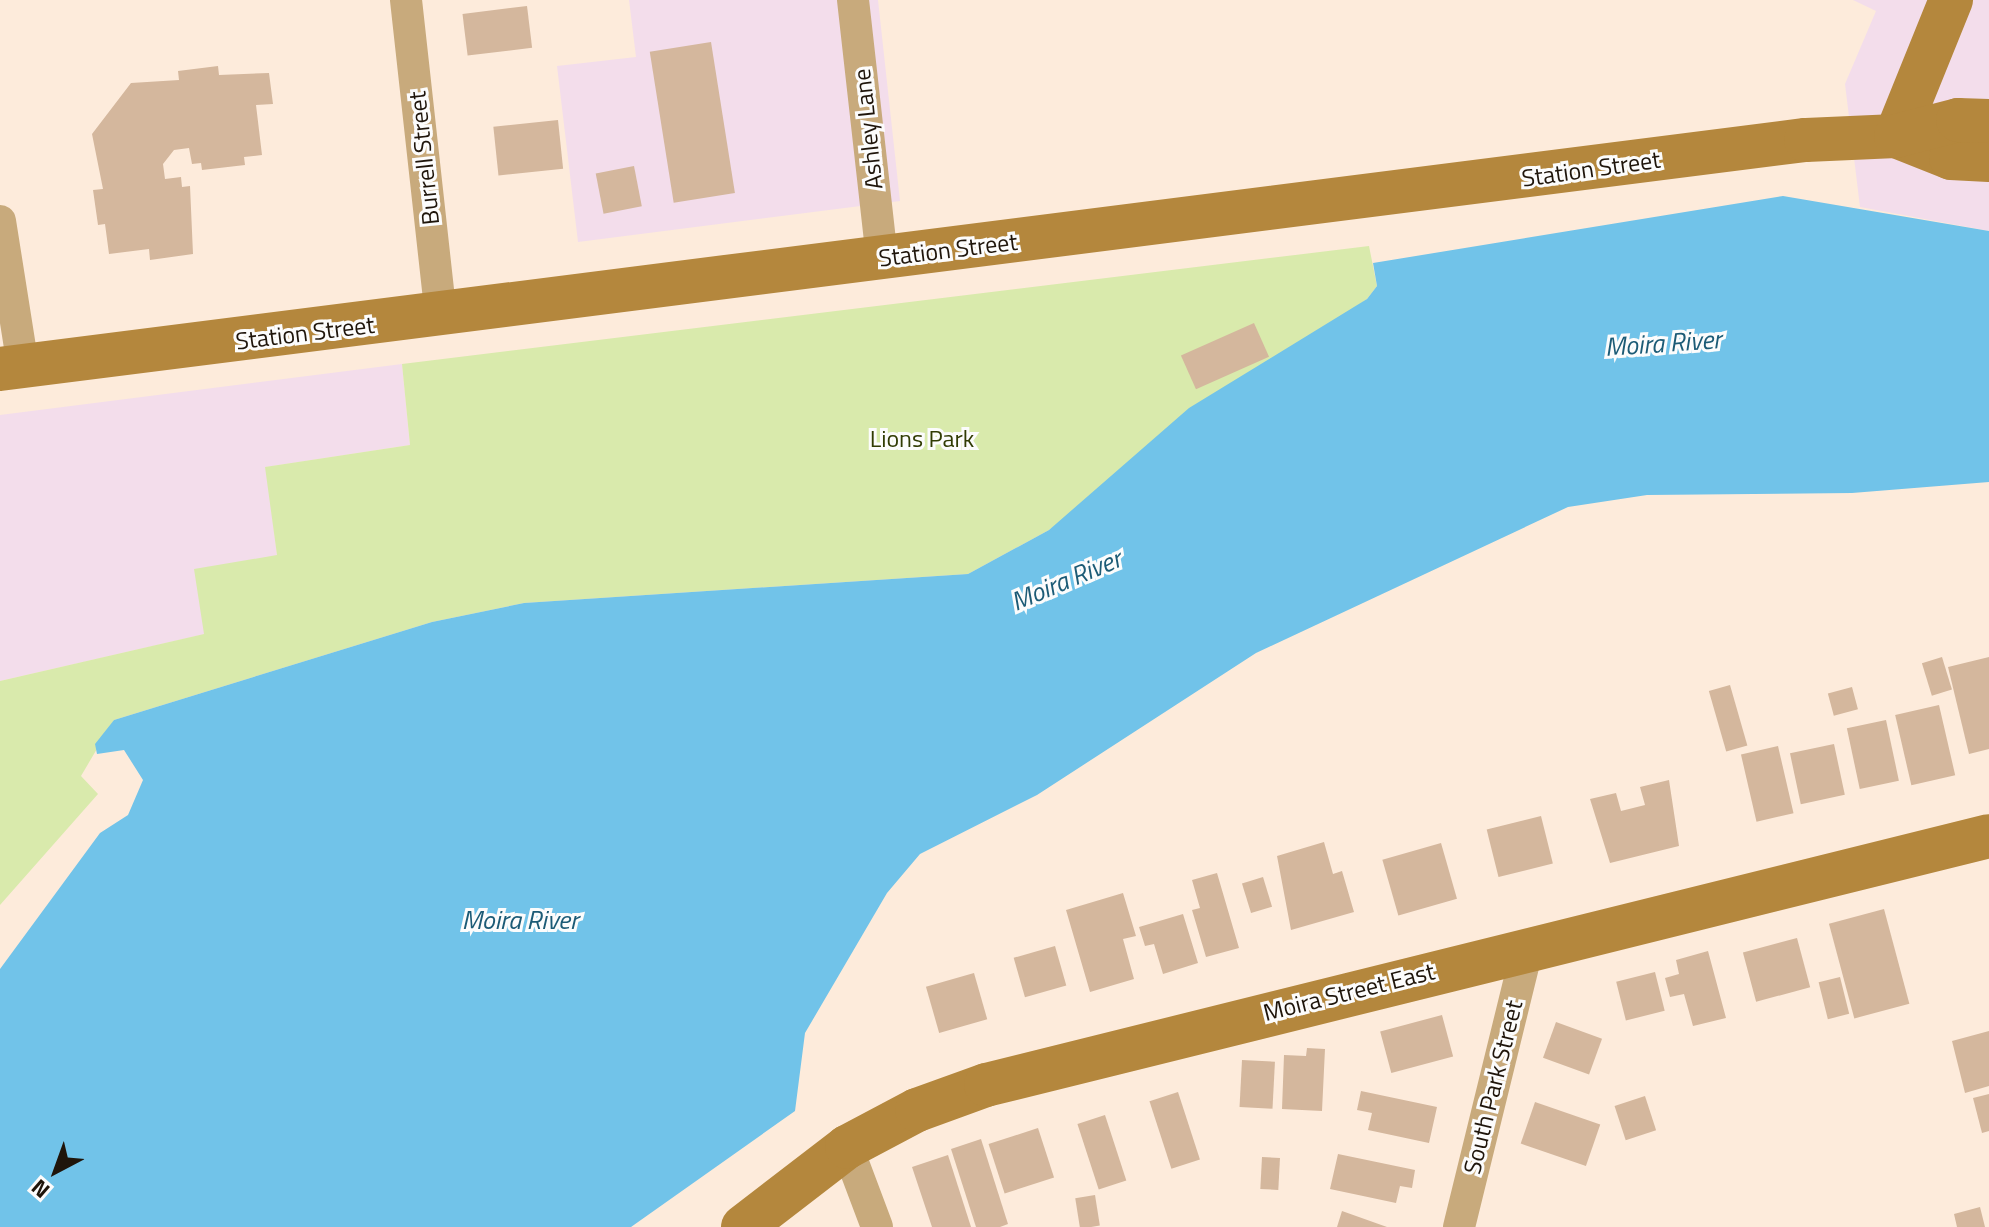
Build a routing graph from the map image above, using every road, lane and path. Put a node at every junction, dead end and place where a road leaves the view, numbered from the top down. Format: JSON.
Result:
{"nodes":[{"id":1,"x":406,"y":0,"type":"edge"},
{"id":2,"x":853,"y":0,"type":"edge"},
{"id":3,"x":1951,"y":0,"type":"edge"},
{"id":4,"x":1989,"y":121,"type":"edge"},
{"id":5,"x":1896,"y":136,"type":"junction"},
{"id":6,"x":1989,"y":160,"type":"edge"},
{"id":7,"x":0,"y":221,"type":"edge"},
{"id":8,"x":882,"y":258,"type":"junction"},
{"id":9,"x":441,"y":317,"type":"junction"},
{"id":10,"x":12,"y":368,"type":"edge"},
{"id":11,"x":1989,"y":836,"type":"edge"},
{"id":12,"x":1528,"y":947,"type":"junction"},
{"id":13,"x":847,"y":1147,"type":"junction"},
{"id":14,"x":743,"y":1227,"type":"edge"},
{"id":15,"x":877,"y":1227,"type":"edge"},
{"id":16,"x":1459,"y":1227,"type":"edge"}],
"edges":[{"from":1,"to":9,"type":"street","name":"Burrell Street"},
{"from":2,"to":8,"type":"street","name":"Ashley Lane"},
{"from":3,"to":5,"type":"main road"},
{"from":4,"to":5,"type":"main road","name":"Station Street"},
{"from":5,"to":6,"type":"main road","name":"Station Street"},
{"from":5,"to":8,"type":"main road","name":"Station Street"},
{"from":7,"to":10,"type":"street"},
{"from":8,"to":9,"type":"main road","name":"Station Street"},
{"from":9,"to":10,"type":"main road","name":"Station Street"},
{"from":11,"to":12,"type":"main road","name":"Moira Street East"},
{"from":12,"to":13,"type":"main road","name":"Moira Street East"},
{"from":12,"to":16,"type":"street","name":"South Park Street"},
{"from":13,"to":14,"type":"main road","name":"Moira Street East"},
{"from":13,"to":15,"type":"street"}]}
